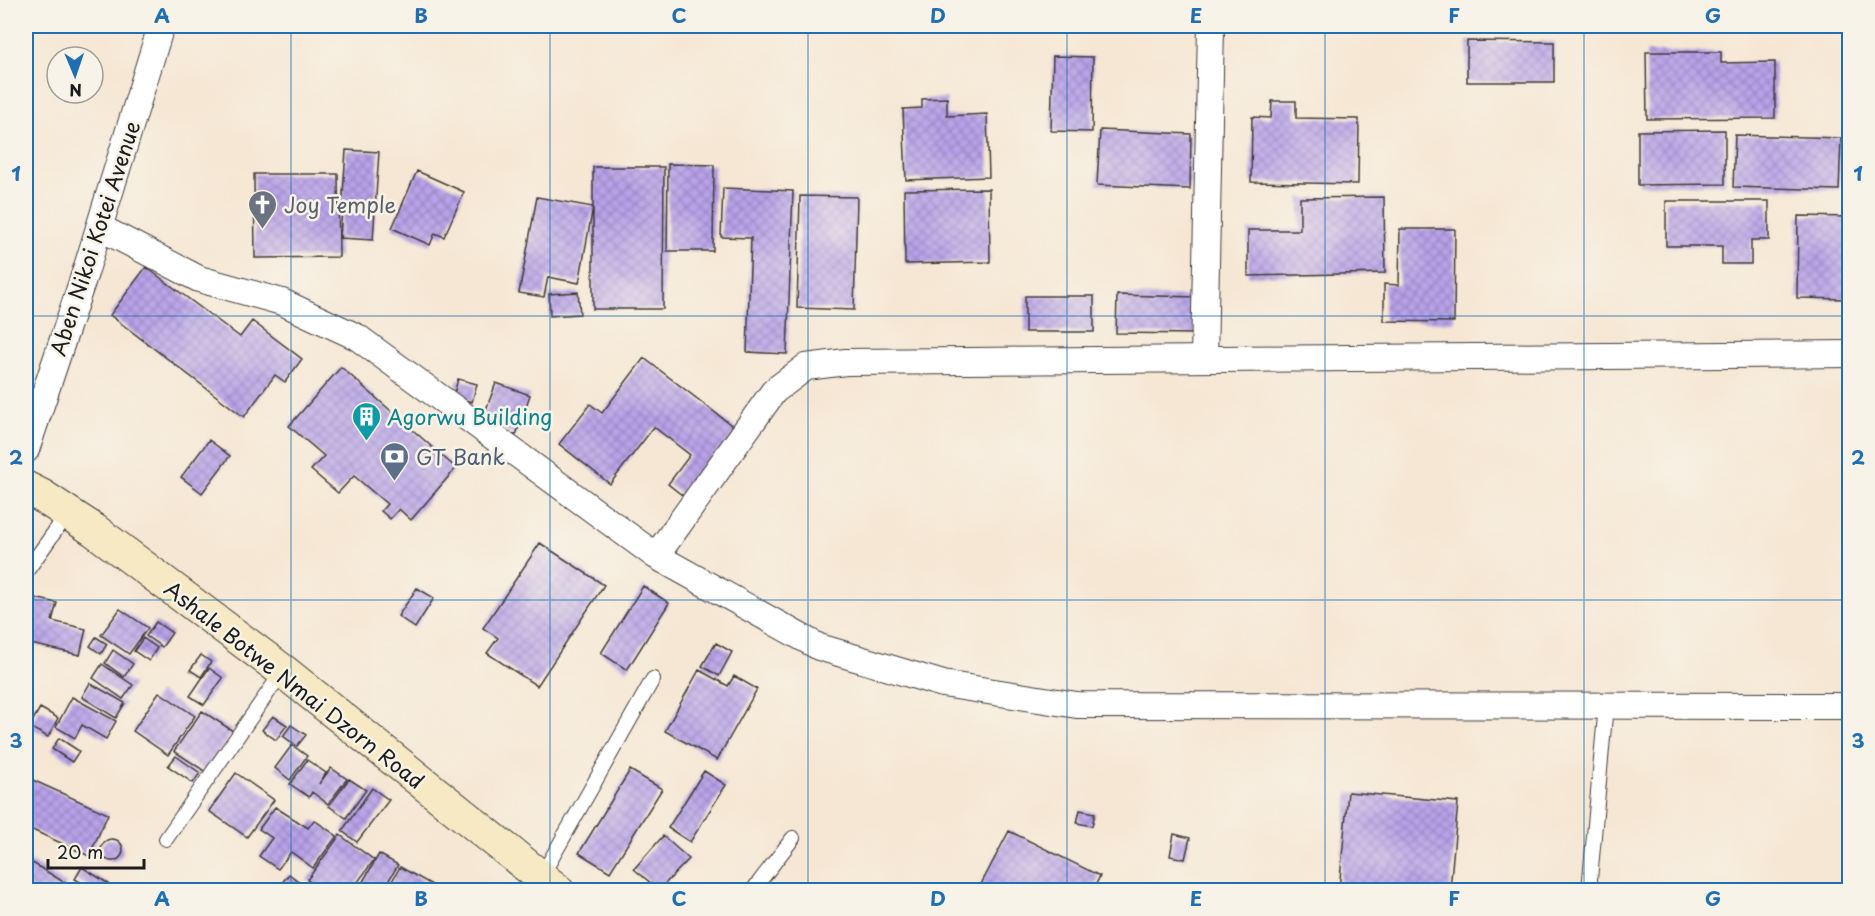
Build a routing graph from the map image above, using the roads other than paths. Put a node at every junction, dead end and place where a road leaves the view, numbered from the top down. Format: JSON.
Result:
{"nodes":[{"id":1,"x":161,"y":26,"type":"edge"},
{"id":2,"x":1211,"y":26,"type":"edge"},
{"id":3,"x":99,"y":227,"type":"junction"},
{"id":4,"x":1850,"y":354,"type":"edge"},
{"id":5,"x":1204,"y":359,"type":"junction"},
{"id":6,"x":26,"y":450,"type":"edge"},
{"id":7,"x":26,"y":488,"type":"edge"},
{"id":8,"x":68,"y":513,"type":"junction"},
{"id":9,"x":656,"y":556,"type":"junction"},
{"id":10,"x":26,"y":572,"type":"edge"},
{"id":11,"x":283,"y":671,"type":"junction"},
{"id":12,"x":653,"y":679,"type":"dead end"},
{"id":13,"x":1606,"y":705,"type":"junction"},
{"id":14,"x":1850,"y":706,"type":"edge"},
{"id":15,"x":793,"y":838,"type":"dead end"},
{"id":16,"x":166,"y":839,"type":"dead end"},
{"id":17,"x":549,"y":884,"type":"edge"},
{"id":18,"x":753,"y":891,"type":"edge"},
{"id":19,"x":1589,"y":891,"type":"edge"}],
"edges":[{"from":1,"to":3,"type":"street","name":"Aben Nikoi Kotei Avenue"},
{"from":2,"to":5,"type":"street"},
{"from":3,"to":6,"type":"street","name":"Aben Nikoi Kotei Avenue"},
{"from":3,"to":9,"type":"street"},
{"from":4,"to":5,"type":"street"},
{"from":5,"to":9,"type":"street"},
{"from":7,"to":8,"type":"main road","name":"Ashale Botwe Nmai Dzorn Road"},
{"from":8,"to":10,"type":"lane"},
{"from":8,"to":11,"type":"main road","name":"Ashale Botwe Nmai Dzorn Road"},
{"from":9,"to":13,"type":"street"},
{"from":11,"to":16,"type":"lane"},
{"from":11,"to":17,"type":"main road","name":"Ashale Botwe Nmai Dzorn Road"},
{"from":12,"to":17,"type":"lane"},
{"from":13,"to":14,"type":"street"},
{"from":13,"to":19,"type":"lane"},
{"from":15,"to":18,"type":"lane"}]}
